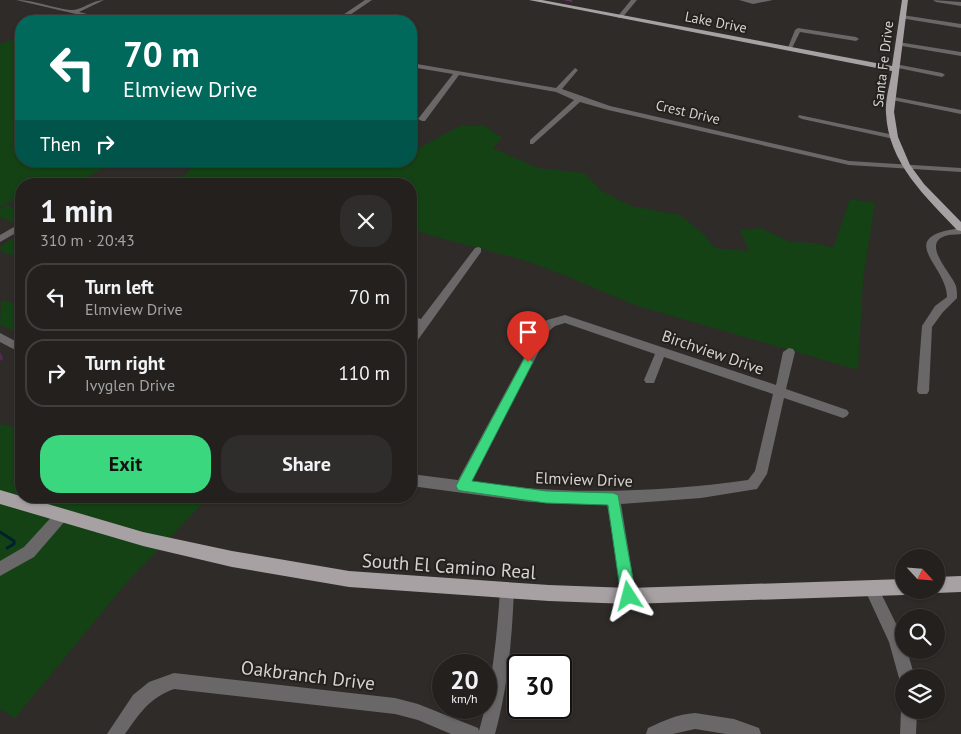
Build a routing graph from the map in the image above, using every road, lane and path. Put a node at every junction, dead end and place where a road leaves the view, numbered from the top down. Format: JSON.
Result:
{"nodes":[{"id":1,"x":19,"y":0,"type":"edge"},
{"id":2,"x":101,"y":0,"type":"edge"},
{"id":3,"x":369,"y":0,"type":"edge"},
{"id":4,"x":532,"y":0,"type":"edge"},
{"id":5,"x":634,"y":0,"type":"edge"},
{"id":6,"x":742,"y":0,"type":"edge"},
{"id":7,"x":770,"y":0,"type":"edge"},
{"id":8,"x":904,"y":0,"type":"edge"},
{"id":9,"x":936,"y":0,"type":"edge"},
{"id":10,"x":961,"y":4,"type":"edge"},
{"id":11,"x":73,"y":12,"type":"junction"},
{"id":12,"x":86,"y":15,"type":"edge"},
{"id":13,"x":346,"y":15,"type":"edge"},
{"id":14,"x":620,"y":17,"type":"junction"},
{"id":15,"x":902,"y":17,"type":"junction"},
{"id":16,"x":961,"y":26,"type":"edge"},
{"id":17,"x":856,"y":39,"type":"dead end"},
{"id":18,"x":898,"y":44,"type":"junction"},
{"id":19,"x":789,"y":49,"type":"junction"},
{"id":20,"x":961,"y":54,"type":"edge"},
{"id":21,"x":417,"y":66,"type":"edge"},
{"id":22,"x":895,"y":68,"type":"junction"},
{"id":23,"x":575,"y":70,"type":"dead end"},
{"id":24,"x":458,"y":72,"type":"junction"},
{"id":25,"x":942,"y":75,"type":"dead end"},
{"id":26,"x":558,"y":90,"type":"junction"},
{"id":27,"x":892,"y":98,"type":"junction"},
{"id":28,"x":579,"y":99,"type":"junction"},
{"id":29,"x":961,"y":112,"type":"edge"},
{"id":30,"x":802,"y":117,"type":"dead end"},
{"id":31,"x":422,"y":119,"type":"dead end"},
{"id":32,"x":894,"y":137,"type":"junction"},
{"id":33,"x":533,"y":142,"type":"dead end"},
{"id":34,"x":906,"y":165,"type":"junction"},
{"id":35,"x":961,"y":170,"type":"edge"},
{"id":36,"x":15,"y":230,"type":"edge"},
{"id":37,"x":961,"y":230,"type":"edge"},
{"id":38,"x":0,"y":239,"type":"edge"},
{"id":39,"x":478,"y":250,"type":"dead end"},
{"id":40,"x":417,"y":322,"type":"edge"},
{"id":41,"x":424,"y":324,"type":"junction"},
{"id":42,"x":417,"y":334,"type":"edge"},
{"id":43,"x":0,"y":337,"type":"edge"},
{"id":44,"x":15,"y":346,"type":"edge"},
{"id":45,"x":661,"y":351,"type":"junction"},
{"id":46,"x":789,"y":352,"type":"dead end"},
{"id":47,"x":650,"y":380,"type":"dead end"},
{"id":48,"x":923,"y":391,"type":"dead end"},
{"id":49,"x":780,"y":392,"type":"junction"},
{"id":50,"x":843,"y":413,"type":"dead end"},
{"id":51,"x":417,"y":481,"type":"edge"},
{"id":52,"x":462,"y":486,"type":"junction"},
{"id":53,"x":0,"y":497,"type":"edge"},
{"id":54,"x":613,"y":499,"type":"junction"},
{"id":55,"x":15,"y":502,"type":"edge"},
{"id":56,"x":19,"y":503,"type":"edge"},
{"id":57,"x":61,"y":516,"type":"junction"},
{"id":58,"x":0,"y":569,"type":"edge"},
{"id":59,"x":961,"y":584,"type":"edge"},
{"id":60,"x":945,"y":585,"type":"edge"},
{"id":61,"x":895,"y":587,"type":"edge"},
{"id":62,"x":872,"y":588,"type":"junction"},
{"id":63,"x":507,"y":590,"type":"junction"},
{"id":64,"x":629,"y":596,"type":"junction"},
{"id":65,"x":904,"y":669,"type":"edge"},
{"id":66,"x":909,"y":719,"type":"edge"},
{"id":67,"x":677,"y":729,"type":"edge"},
{"id":68,"x":115,"y":734,"type":"edge"},
{"id":69,"x":472,"y":734,"type":"edge"},
{"id":70,"x":487,"y":734,"type":"edge"},
{"id":71,"x":654,"y":734,"type":"edge"},
{"id":72,"x":753,"y":734,"type":"edge"},
{"id":73,"x":908,"y":734,"type":"edge"}],
"edges":[{"from":1,"to":11,"type":"street"},
{"from":2,"to":11,"type":"street"},
{"from":3,"to":13,"type":"street"},
{"from":4,"to":14,"type":"main road","name":"Lake Drive"},
{"from":5,"to":14,"type":"street"},
{"from":6,"to":7,"type":"street"},
{"from":8,"to":15,"type":"main road","name":"Santa Fe Drive"},
{"from":9,"to":10,"type":"street"},
{"from":11,"to":12,"type":"street"},
{"from":14,"to":19,"type":"main road","name":"Lake Drive"},
{"from":15,"to":16,"type":"street"},
{"from":15,"to":18,"type":"main road","name":"Santa Fe Drive"},
{"from":17,"to":19,"type":"street"},
{"from":18,"to":20,"type":"street"},
{"from":18,"to":22,"type":"main road","name":"Santa Fe Drive"},
{"from":19,"to":22,"type":"main road","name":"Lake Drive"},
{"from":21,"to":24,"type":"street","name":"Crest Drive"},
{"from":22,"to":25,"type":"street"},
{"from":22,"to":27,"type":"main road","name":"Santa Fe Drive"},
{"from":23,"to":26,"type":"street"},
{"from":24,"to":26,"type":"street","name":"Crest Drive"},
{"from":24,"to":31,"type":"street"},
{"from":26,"to":28,"type":"street","name":"Crest Drive"},
{"from":27,"to":29,"type":"street"},
{"from":27,"to":32,"type":"main road","name":"Santa Fe Drive"},
{"from":28,"to":33,"type":"street"},
{"from":28,"to":34,"type":"street","name":"Crest Drive"},
{"from":30,"to":32,"type":"street"},
{"from":32,"to":34,"type":"main road","name":"Santa Fe Drive"},
{"from":34,"to":35,"type":"street","name":"Crest Drive"},
{"from":34,"to":37,"type":"main road","name":"Santa Fe Drive"},
{"from":36,"to":38,"type":"street"},
{"from":37,"to":48,"type":"street"},
{"from":39,"to":41,"type":"street"},
{"from":40,"to":41,"type":"street"},
{"from":41,"to":42,"type":"street"},
{"from":43,"to":44,"type":"street"},
{"from":45,"to":47,"type":"street"},
{"from":45,"to":49,"type":"street","name":"Birchview Drive"},
{"from":45,"to":52,"type":"street","name":"Birchview Drive"},
{"from":46,"to":49,"type":"street"},
{"from":49,"to":50,"type":"street","name":"Birchview Drive"},
{"from":49,"to":54,"type":"street","name":"Elmview Drive"},
{"from":51,"to":52,"type":"street","name":"Elmview Drive"},
{"from":52,"to":54,"type":"street","name":"Elmview Drive"},
{"from":53,"to":55,"type":"main road","name":"South El Camino Real"},
{"from":54,"to":64,"type":"street"},
{"from":56,"to":57,"type":"main road","name":"South El Camino Real"},
{"from":57,"to":58,"type":"street"},
{"from":57,"to":63,"type":"main road","name":"South El Camino Real"},
{"from":59,"to":60,"type":"main road"},
{"from":61,"to":62,"type":"main road","name":"South El Camino Real"},
{"from":62,"to":64,"type":"main road","name":"South El Camino Real"},
{"from":62,"to":65,"type":"street"},
{"from":63,"to":64,"type":"main road","name":"South El Camino Real"},
{"from":63,"to":70,"type":"street"},
{"from":66,"to":73,"type":"street"},
{"from":67,"to":71,"type":"street"},
{"from":67,"to":72,"type":"street"},
{"from":68,"to":69,"type":"street","name":"Oakbranch Drive"}]}
